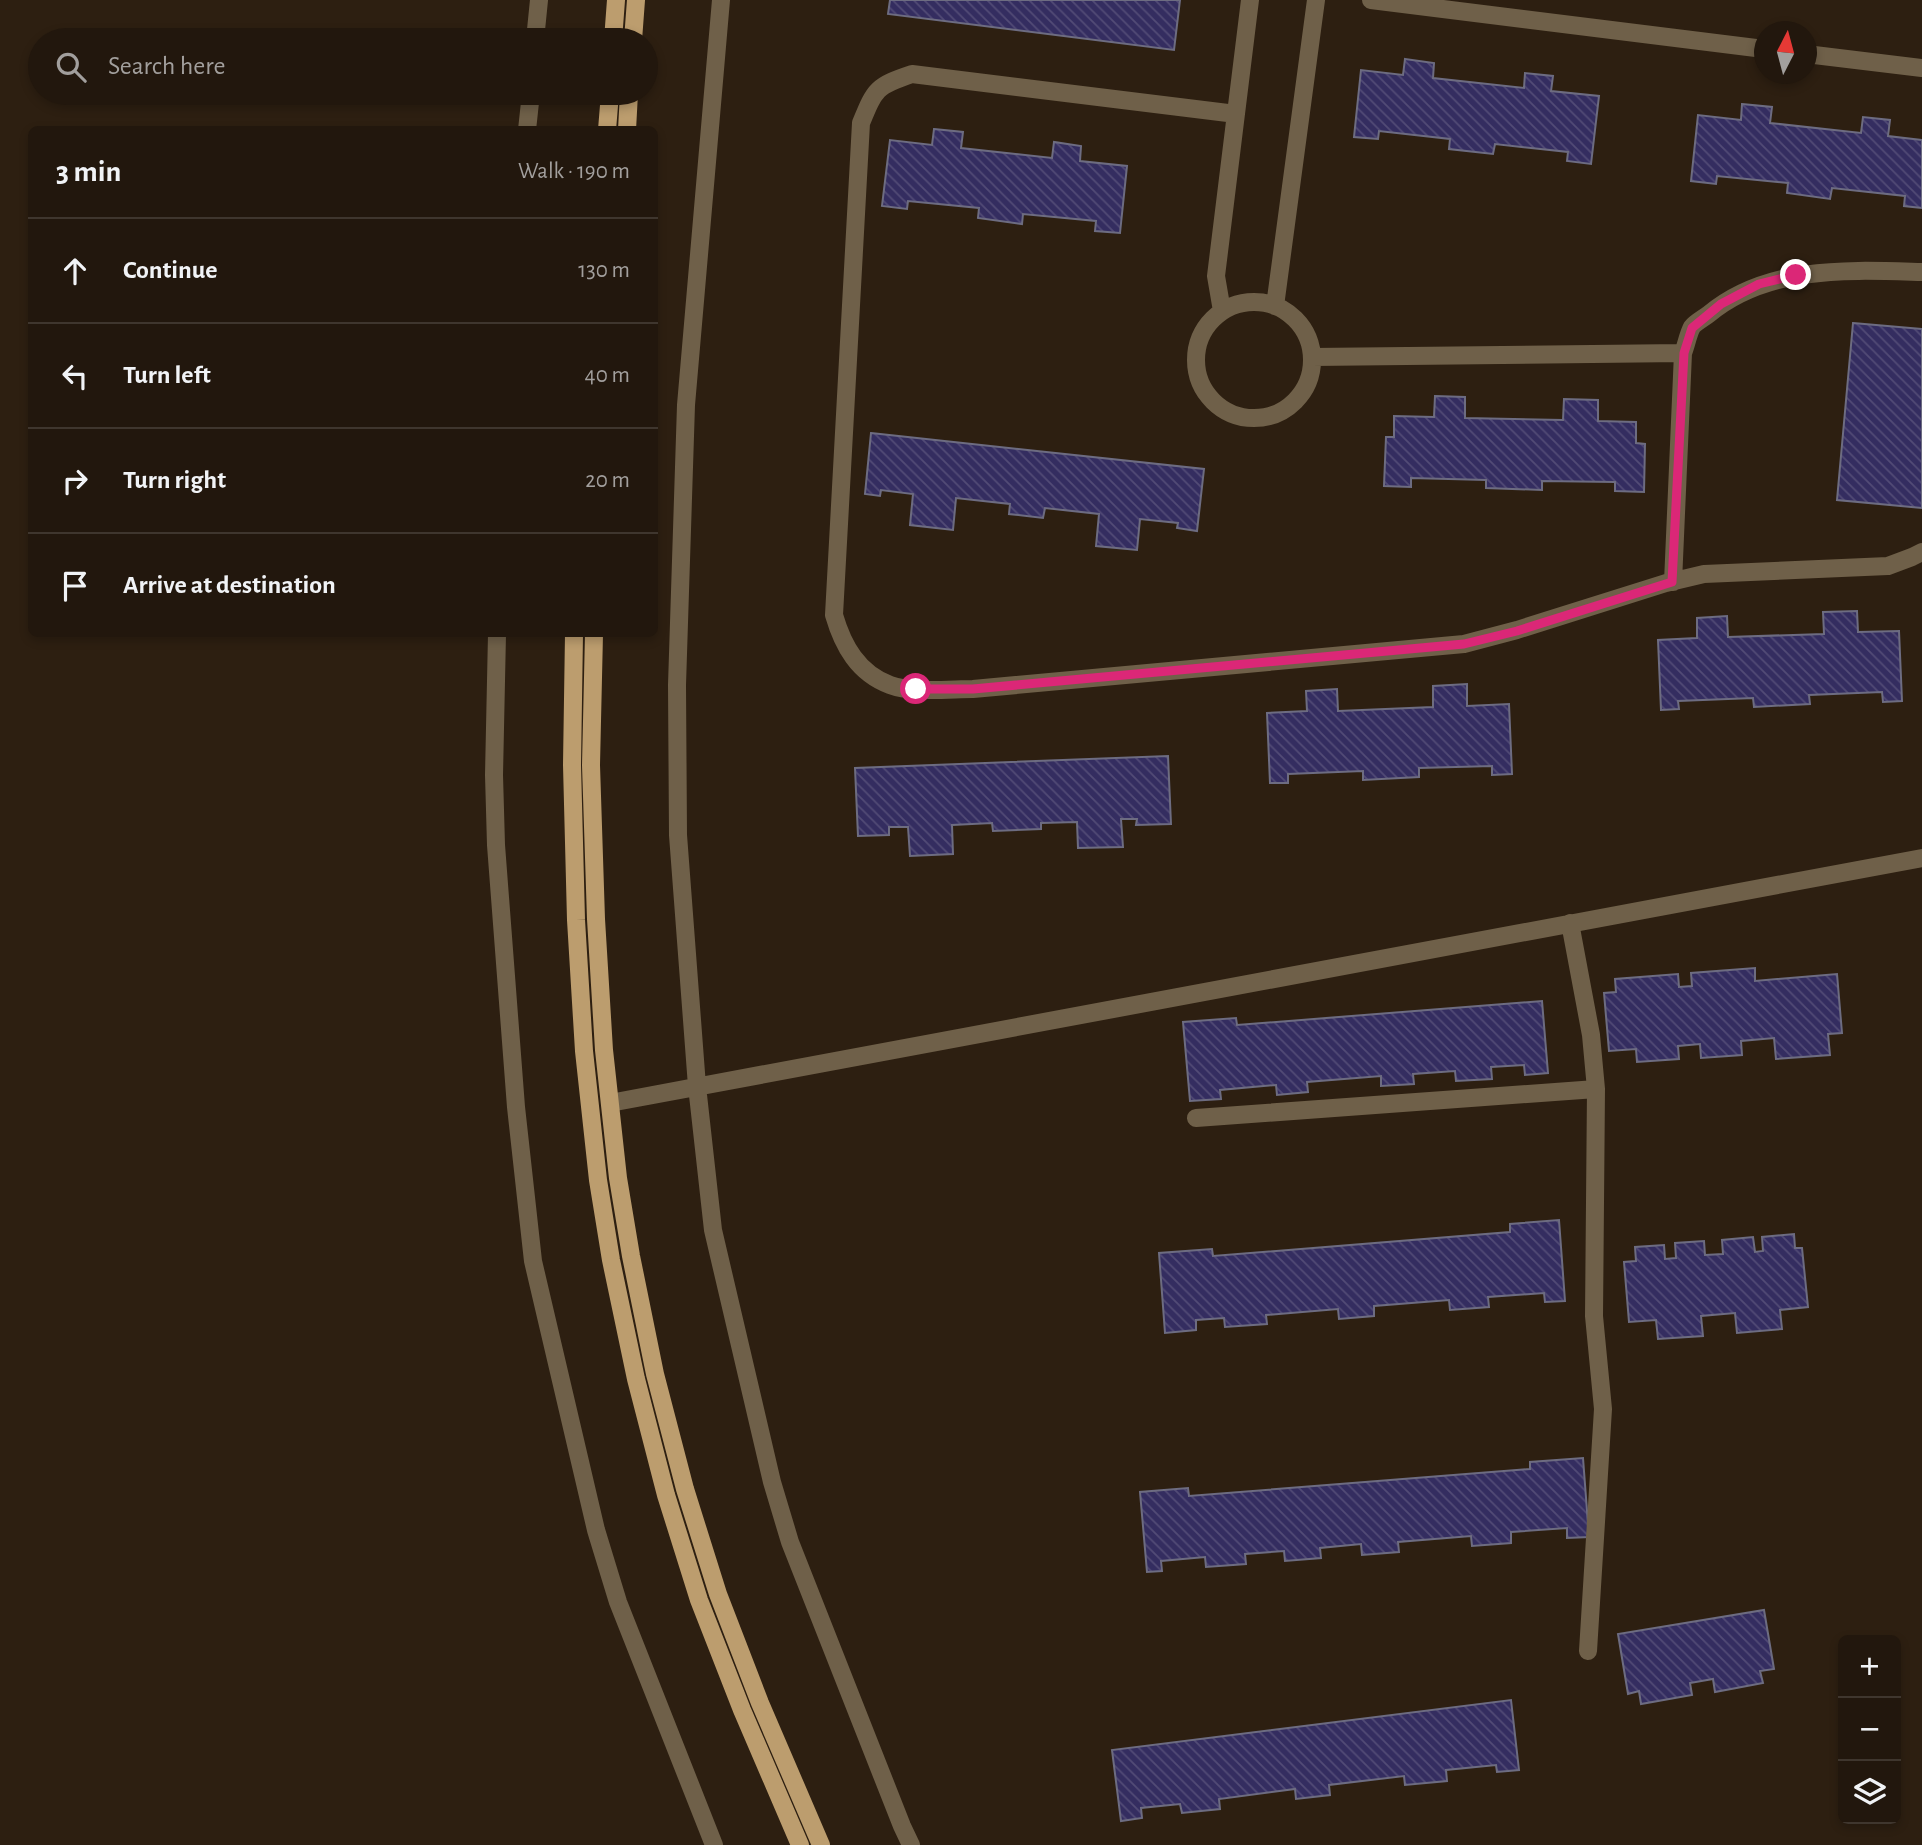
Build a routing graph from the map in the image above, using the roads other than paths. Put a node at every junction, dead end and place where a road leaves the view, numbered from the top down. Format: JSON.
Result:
{"nodes":[{"id":1,"x":539,"y":0,"type":"edge"},
{"id":2,"x":617,"y":0,"type":"edge"},
{"id":3,"x":636,"y":0,"type":"edge"},
{"id":4,"x":722,"y":0,"type":"edge"},
{"id":5,"x":1250,"y":0,"type":"edge"},
{"id":6,"x":1316,"y":0,"type":"edge"},
{"id":7,"x":1371,"y":0,"type":"edge"},
{"id":8,"x":536,"y":28,"type":"edge"},
{"id":9,"x":615,"y":28,"type":"edge"},
{"id":10,"x":634,"y":28,"type":"edge"},
{"id":11,"x":1754,"y":47,"type":"edge"},
{"id":12,"x":1817,"y":55,"type":"edge"},
{"id":13,"x":1922,"y":68,"type":"edge"},
{"id":14,"x":530,"y":105,"type":"edge"},
{"id":15,"x":609,"y":105,"type":"edge"},
{"id":16,"x":628,"y":105,"type":"edge"},
{"id":17,"x":1236,"y":114,"type":"junction"},
{"id":18,"x":527,"y":126,"type":"edge"},
{"id":19,"x":607,"y":126,"type":"edge"},
{"id":20,"x":627,"y":126,"type":"edge"},
{"id":21,"x":1922,"y":272,"type":"edge"},
{"id":22,"x":1275,"y":306,"type":"junction"},
{"id":23,"x":1222,"y":311,"type":"junction"},
{"id":24,"x":1684,"y":353,"type":"junction"},
{"id":25,"x":1312,"y":357,"type":"junction"},
{"id":26,"x":1922,"y":552,"type":"edge"},
{"id":27,"x":1672,"y":582,"type":"junction"},
{"id":28,"x":497,"y":637,"type":"edge"},
{"id":29,"x":574,"y":637,"type":"edge"},
{"id":30,"x":594,"y":637,"type":"edge"},
{"id":31,"x":1922,"y":858,"type":"edge"},
{"id":32,"x":1570,"y":923,"type":"junction"},
{"id":33,"x":697,"y":1086,"type":"junction"},
{"id":34,"x":1596,"y":1089,"type":"junction"},
{"id":35,"x":610,"y":1103,"type":"junction"},
{"id":36,"x":1196,"y":1118,"type":"dead end"},
{"id":37,"x":1588,"y":1651,"type":"dead end"},
{"id":38,"x":714,"y":1845,"type":"edge"},
{"id":39,"x":800,"y":1845,"type":"edge"},
{"id":40,"x":821,"y":1845,"type":"edge"},
{"id":41,"x":911,"y":1845,"type":"edge"}],
"edges":[{"from":1,"to":8,"type":"street"},
{"from":2,"to":9,"type":"main road"},
{"from":3,"to":10,"type":"main road"},
{"from":4,"to":33,"type":"street"},
{"from":5,"to":17,"type":"street"},
{"from":6,"to":22,"type":"street"},
{"from":7,"to":11,"type":"street"},
{"from":12,"to":13,"type":"street"},
{"from":14,"to":18,"type":"street"},
{"from":15,"to":19,"type":"main road"},
{"from":16,"to":20,"type":"main road"},
{"from":17,"to":23,"type":"street"},
{"from":17,"to":27,"type":"street"},
{"from":21,"to":24,"type":"street"},
{"from":22,"to":23,"type":"street"},
{"from":22,"to":25,"type":"street"},
{"from":23,"to":25,"type":"street"},
{"from":24,"to":25,"type":"street"},
{"from":24,"to":27,"type":"street"},
{"from":26,"to":27,"type":"street"},
{"from":28,"to":38,"type":"street"},
{"from":29,"to":39,"type":"main road"},
{"from":30,"to":35,"type":"main road"},
{"from":31,"to":32,"type":"street"},
{"from":32,"to":33,"type":"street"},
{"from":32,"to":34,"type":"street"},
{"from":33,"to":35,"type":"street"},
{"from":33,"to":41,"type":"street"},
{"from":34,"to":36,"type":"street"},
{"from":34,"to":37,"type":"street"},
{"from":35,"to":40,"type":"main road"}]}
